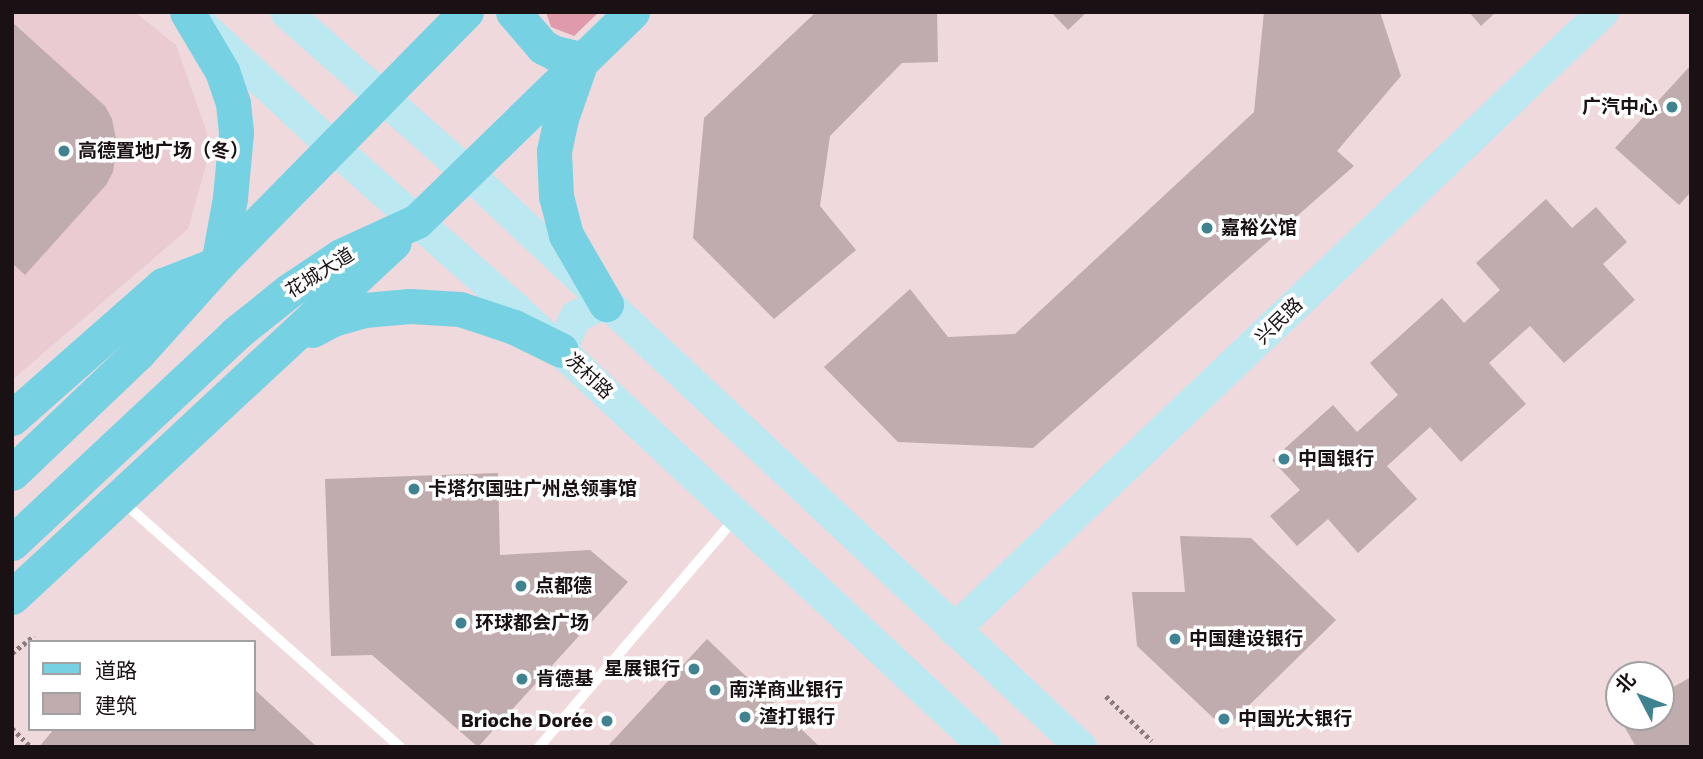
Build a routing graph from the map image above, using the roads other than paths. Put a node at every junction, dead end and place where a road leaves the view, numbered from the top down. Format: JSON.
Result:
{"nodes":[{"id":1,"x":188,"y":12,"type":"edge"},
{"id":2,"x":286,"y":12,"type":"edge"},
{"id":3,"x":466,"y":12,"type":"edge"},
{"id":4,"x":513,"y":12,"type":"edge"},
{"id":5,"x":632,"y":12,"type":"edge"},
{"id":6,"x":1603,"y":12,"type":"edge"},
{"id":7,"x":581,"y":59,"type":"junction"},
{"id":8,"x":382,"y":97,"type":"junction"},
{"id":9,"x":333,"y":147,"type":"junction"},
{"id":10,"x":468,"y":173,"type":"junction"},
{"id":11,"x":417,"y":221,"type":"junction"},
{"id":12,"x":218,"y":264,"type":"junction"},
{"id":13,"x":606,"y":304,"type":"junction"},
{"id":14,"x":287,"y":342,"type":"junction"},
{"id":15,"x":561,"y":350,"type":"junction"},
{"id":16,"x":12,"y":418,"type":"edge"},
{"id":17,"x":12,"y":473,"type":"edge"},
{"id":18,"x":119,"y":499,"type":"junction"},
{"id":19,"x":738,"y":514,"type":"junction"},
{"id":20,"x":12,"y":544,"type":"edge"},
{"id":21,"x":12,"y":597,"type":"edge"},
{"id":22,"x":954,"y":630,"type":"junction"},
{"id":23,"x":400,"y":747,"type":"edge"},
{"id":24,"x":539,"y":747,"type":"edge"},
{"id":25,"x":985,"y":747,"type":"edge"},
{"id":26,"x":1081,"y":747,"type":"edge"}],
"edges":[{"from":1,"to":9,"type":"main road","name":"冼村路"},
{"from":1,"to":12,"type":"main road"},
{"from":2,"to":8,"type":"main road"},
{"from":3,"to":8,"type":"main road"},
{"from":4,"to":7,"type":"main road"},
{"from":5,"to":7,"type":"main road","name":"花城大道"},
{"from":6,"to":22,"type":"main road","name":"兴民路"},
{"from":7,"to":10,"type":"main road","name":"花城大道"},
{"from":7,"to":13,"type":"main road"},
{"from":8,"to":9,"type":"main road"},
{"from":8,"to":10,"type":"main road"},
{"from":9,"to":11,"type":"main road","name":"冼村路"},
{"from":9,"to":12,"type":"main road"},
{"from":10,"to":11,"type":"main road","name":"花城大道"},
{"from":10,"to":13,"type":"main road"},
{"from":11,"to":14,"type":"main road"},
{"from":11,"to":15,"type":"main road","name":"冼村路"},
{"from":11,"to":20,"type":"main road","name":"花城大道"},
{"from":12,"to":16,"type":"main road"},
{"from":12,"to":17,"type":"main road"},
{"from":13,"to":15,"type":"main road"},
{"from":13,"to":22,"type":"main road"},
{"from":14,"to":15,"type":"main road"},
{"from":14,"to":18,"type":"main road"},
{"from":15,"to":19,"type":"main road","name":"冼村路"},
{"from":18,"to":21,"type":"main road"},
{"from":18,"to":23,"type":"lane"},
{"from":19,"to":24,"type":"lane"},
{"from":19,"to":25,"type":"main road","name":"冼村路"},
{"from":22,"to":26,"type":"main road"}]}
